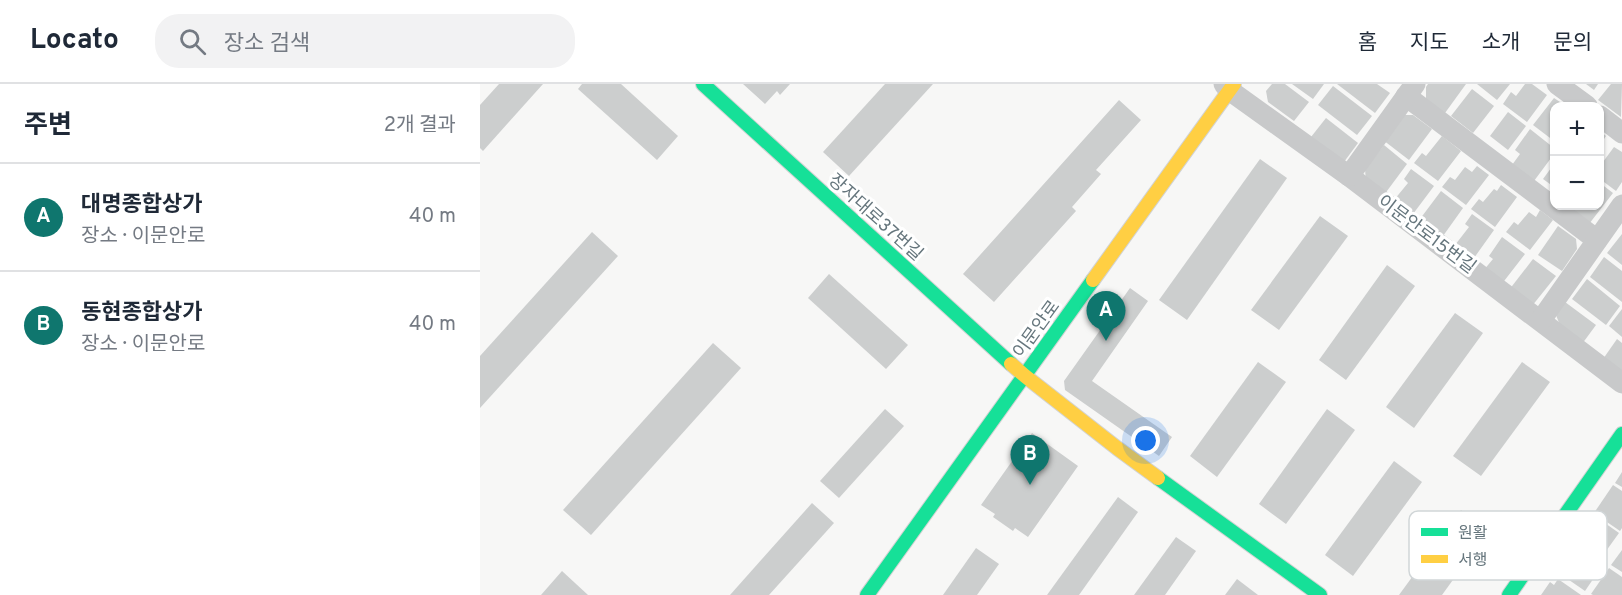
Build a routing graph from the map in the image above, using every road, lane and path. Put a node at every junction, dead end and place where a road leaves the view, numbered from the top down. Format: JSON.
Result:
{"nodes":[{"id":1,"x":703,"y":84,"type":"edge"},
{"id":2,"x":1557,"y":84,"type":"edge"},
{"id":3,"x":1229,"y":86,"type":"edge"},
{"id":4,"x":1411,"y":90,"type":"edge"},
{"id":5,"x":1582,"y":102,"type":"edge"},
{"id":6,"x":1604,"y":120,"type":"edge"},
{"id":7,"x":1622,"y":133,"type":"edge"},
{"id":8,"x":1349,"y":176,"type":"junction"},
{"id":9,"x":1622,"y":205,"type":"edge"},
{"id":10,"x":1598,"y":240,"type":"junction"},
{"id":11,"x":1541,"y":320,"type":"junction"},
{"id":12,"x":1024,"y":376,"type":"junction"},
{"id":13,"x":1622,"y":383,"type":"edge"},
{"id":14,"x":1622,"y":434,"type":"edge"},
{"id":15,"x":1568,"y":511,"type":"edge"},
{"id":16,"x":1520,"y":580,"type":"edge"},
{"id":17,"x":867,"y":595,"type":"edge"},
{"id":18,"x":1320,"y":595,"type":"edge"},
{"id":19,"x":1509,"y":595,"type":"edge"}],
"edges":[{"from":1,"to":12,"type":"street","name":"장자대로37번길"},
{"from":2,"to":5,"type":"street"},
{"from":3,"to":8,"type":"street","name":"이문안로15번길"},
{"from":3,"to":12,"type":"street","name":"이문안로"},
{"from":4,"to":8,"type":"street"},
{"from":4,"to":10,"type":"street"},
{"from":6,"to":7,"type":"street"},
{"from":8,"to":11,"type":"street","name":"이문안로15번길"},
{"from":9,"to":10,"type":"street"},
{"from":10,"to":11,"type":"street"},
{"from":11,"to":13,"type":"street","name":"이문안로15번길"},
{"from":12,"to":17,"type":"street","name":"이문안로"},
{"from":12,"to":18,"type":"street","name":"장자대로37번길"},
{"from":14,"to":15,"type":"street"},
{"from":16,"to":19,"type":"street"}]}
